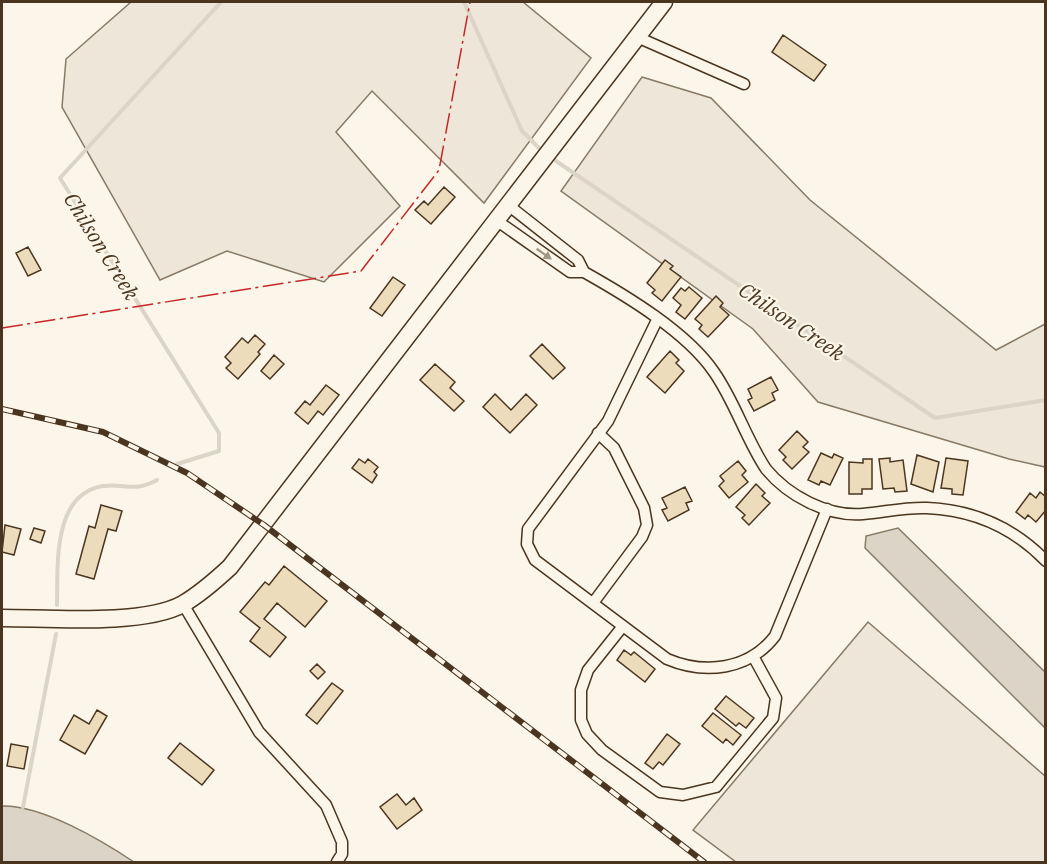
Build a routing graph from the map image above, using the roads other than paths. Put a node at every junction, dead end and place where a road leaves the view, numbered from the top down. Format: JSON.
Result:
{"nodes":[{"id":1,"x":664,"y":2,"type":"edge"},
{"id":2,"x":637,"y":37,"type":"junction"},
{"id":3,"x":744,"y":84,"type":"dead end"},
{"id":4,"x":508,"y":205,"type":"junction"},
{"id":5,"x":496,"y":220,"type":"junction"},
{"id":6,"x":584,"y":272,"type":"junction"},
{"id":7,"x":657,"y":320,"type":"junction"},
{"id":8,"x":598,"y":433,"type":"junction"},
{"id":9,"x":827,"y":509,"type":"junction"},
{"id":10,"x":1046,"y":561,"type":"edge"},
{"id":11,"x":593,"y":603,"type":"junction"},
{"id":12,"x":183,"y":604,"type":"junction"},
{"id":13,"x":2,"y":618,"type":"edge"},
{"id":14,"x":623,"y":626,"type":"junction"},
{"id":15,"x":753,"y":656,"type":"junction"},
{"id":16,"x":337,"y":862,"type":"edge"}],
"edges":[{"from":1,"to":2,"type":"main road"},
{"from":2,"to":3,"type":"street"},
{"from":2,"to":4,"type":"main road"},
{"from":4,"to":5,"type":"main road"},
{"from":4,"to":6,"type":"street"},
{"from":5,"to":6,"type":"street","one_way":true},
{"from":5,"to":12,"type":"main road"},
{"from":6,"to":7,"type":"street"},
{"from":7,"to":8,"type":"street"},
{"from":7,"to":9,"type":"street"},
{"from":8,"to":11,"type":"street"},
{"from":8,"to":11,"type":"street"},
{"from":9,"to":10,"type":"street"},
{"from":9,"to":15,"type":"street"},
{"from":11,"to":14,"type":"street"},
{"from":12,"to":13,"type":"main road"},
{"from":12,"to":16,"type":"street"},
{"from":14,"to":15,"type":"street"},
{"from":14,"to":15,"type":"street"}]}
